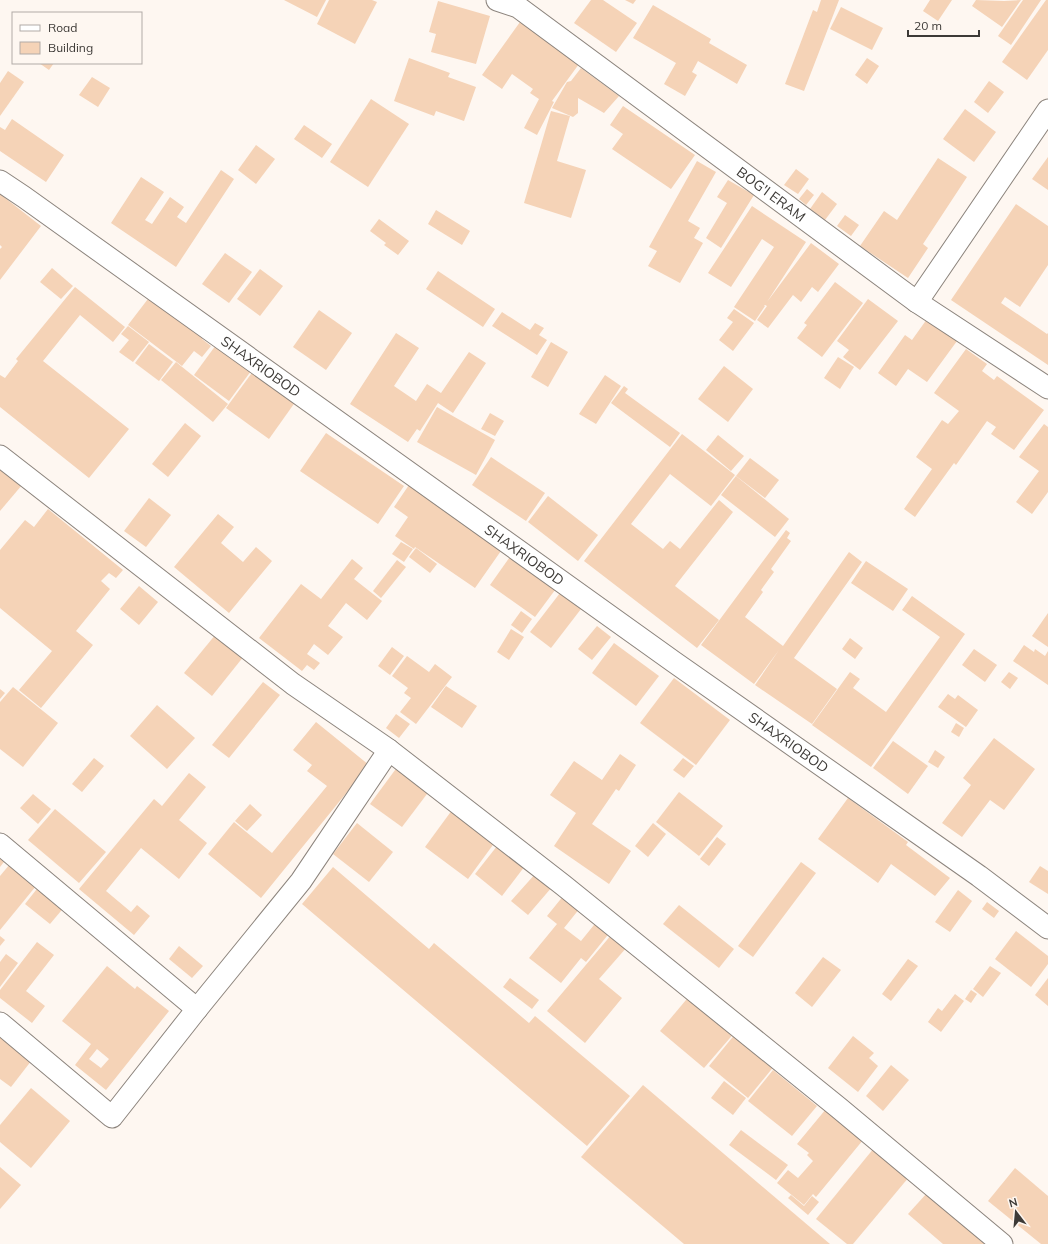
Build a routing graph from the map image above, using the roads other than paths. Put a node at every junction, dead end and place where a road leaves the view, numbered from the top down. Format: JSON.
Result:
{"nodes":[{"id":1,"x":504,"y":1,"type":"edge"},
{"id":2,"x":1048,"y":110,"type":"edge"},
{"id":3,"x":0,"y":181,"type":"edge"},
{"id":4,"x":917,"y":302,"type":"junction"},
{"id":5,"x":1048,"y":388,"type":"edge"},
{"id":6,"x":0,"y":456,"type":"edge"},
{"id":7,"x":389,"y":750,"type":"junction"},
{"id":8,"x":0,"y":844,"type":"edge"},
{"id":9,"x":1048,"y":928,"type":"edge"},
{"id":10,"x":197,"y":1009,"type":"junction"},
{"id":11,"x":0,"y":1023,"type":"edge"},
{"id":12,"x":1002,"y":1244,"type":"edge"}],
"edges":[{"from":1,"to":4,"type":"street","name":"BOG'I ERAM"},
{"from":2,"to":4,"type":"street"},
{"from":3,"to":9,"type":"street","name":"SHAXRIOBOD"},
{"from":4,"to":5,"type":"street","name":"BOG'I ERAM"},
{"from":6,"to":7,"type":"street"},
{"from":7,"to":10,"type":"street"},
{"from":7,"to":12,"type":"street"},
{"from":8,"to":10,"type":"street"},
{"from":10,"to":11,"type":"street"}]}
